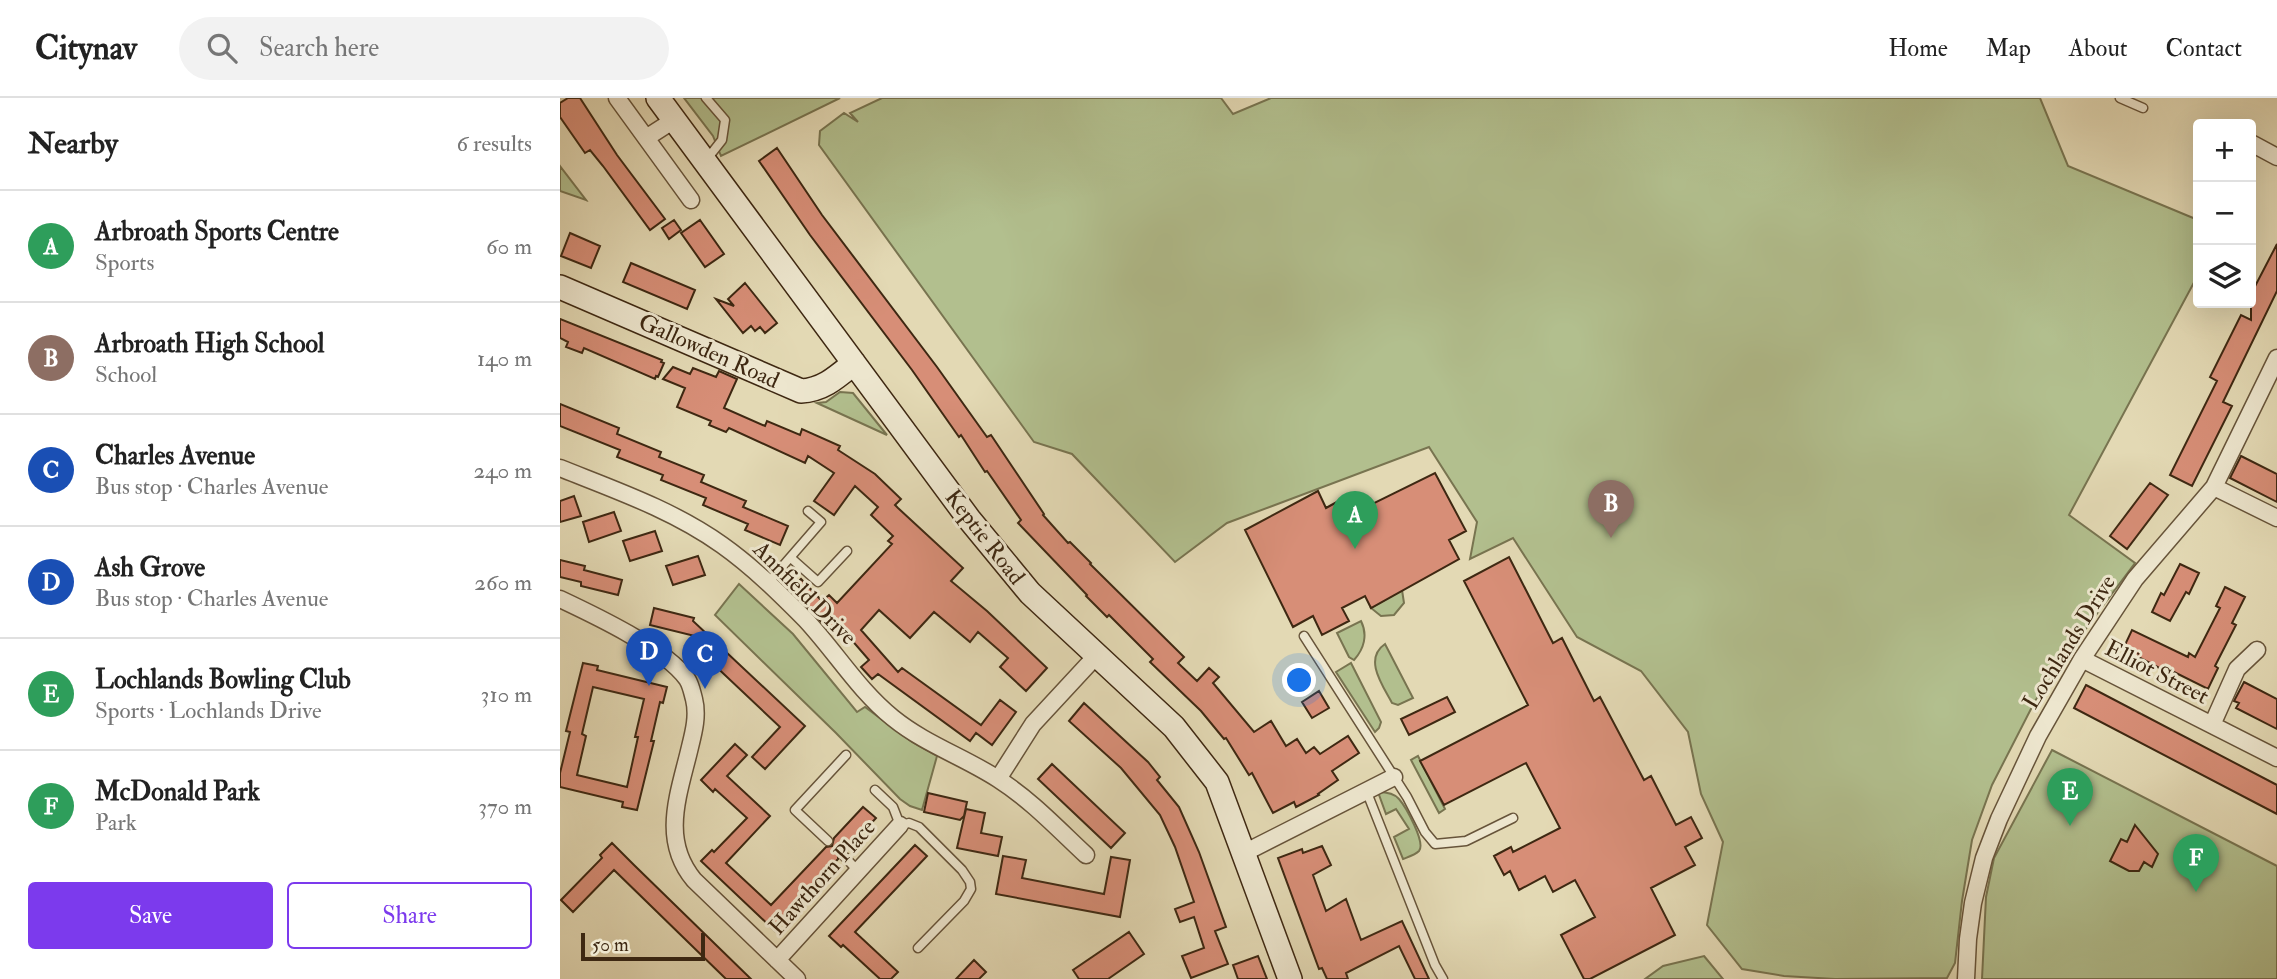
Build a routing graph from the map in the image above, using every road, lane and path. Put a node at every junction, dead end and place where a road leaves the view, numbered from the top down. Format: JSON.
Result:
{"nodes":[{"id":1,"x":617,"y":98,"type":"edge"},
{"id":2,"x":658,"y":98,"type":"edge"},
{"id":3,"x":706,"y":98,"type":"edge"},
{"id":4,"x":2120,"y":98,"type":"edge"},
{"id":5,"x":2143,"y":108,"type":"dead end"},
{"id":6,"x":674,"y":120,"type":"junction"},
{"id":7,"x":646,"y":138,"type":"junction"},
{"id":8,"x":2256,"y":146,"type":"edge"},
{"id":9,"x":2277,"y":157,"type":"edge"},
{"id":10,"x":705,"y":162,"type":"junction"},
{"id":11,"x":691,"y":200,"type":"dead end"},
{"id":12,"x":560,"y":287,"type":"edge"},
{"id":13,"x":2277,"y":358,"type":"edge"},
{"id":14,"x":854,"y":363,"type":"junction"},
{"id":15,"x":560,"y":468,"type":"edge"},
{"id":16,"x":2214,"y":487,"type":"junction"},
{"id":17,"x":808,"y":511,"type":"dead end"},
{"id":18,"x":2277,"y":518,"type":"edge"},
{"id":19,"x":847,"y":551,"type":"dead end"},
{"id":20,"x":791,"y":558,"type":"junction"},
{"id":21,"x":768,"y":583,"type":"junction"},
{"id":22,"x":560,"y":599,"type":"edge"},
{"id":23,"x":1304,"y":636,"type":"dead end"},
{"id":24,"x":2257,"y":650,"type":"dead end"},
{"id":25,"x":1096,"y":656,"type":"junction"},
{"id":26,"x":2082,"y":659,"type":"junction"},
{"id":27,"x":2212,"y":725,"type":"junction"},
{"id":28,"x":846,"y":755,"type":"dead end"},
{"id":29,"x":2277,"y":758,"type":"edge"},
{"id":30,"x":1394,"y":777,"type":"junction"},
{"id":31,"x":998,"y":779,"type":"junction"},
{"id":32,"x":875,"y":790,"type":"dead end"},
{"id":33,"x":1366,"y":790,"type":"junction"},
{"id":34,"x":1513,"y":818,"type":"dead end"},
{"id":35,"x":900,"y":825,"type":"junction"},
{"id":36,"x":828,"y":842,"type":"dead end"},
{"id":37,"x":1244,"y":853,"type":"junction"},
{"id":38,"x":843,"y":855,"type":"dead end"},
{"id":39,"x":1086,"y":855,"type":"dead end"},
{"id":40,"x":859,"y":872,"type":"junction"},
{"id":41,"x":918,"y":948,"type":"dead end"},
{"id":42,"x":777,"y":960,"type":"junction"},
{"id":43,"x":797,"y":979,"type":"edge"},
{"id":44,"x":1290,"y":979,"type":"edge"},
{"id":45,"x":1443,"y":979,"type":"edge"},
{"id":46,"x":1966,"y":979,"type":"edge"}],
"edges":[{"from":1,"to":7,"type":"street"},
{"from":2,"to":6,"type":"main road","name":"Keptie Road"},
{"from":3,"to":10,"type":"lane"},
{"from":4,"to":5,"type":"lane"},
{"from":6,"to":7,"type":"street"},
{"from":6,"to":10,"type":"main road","name":"Keptie Road"},
{"from":7,"to":11,"type":"street"},
{"from":8,"to":9,"type":"street"},
{"from":10,"to":14,"type":"main road","name":"Keptie Road"},
{"from":12,"to":14,"type":"main road","name":"Gallowden Road"},
{"from":13,"to":16,"type":"street","name":"Lochlands Drive"},
{"from":14,"to":25,"type":"main road","name":"Keptie Road"},
{"from":15,"to":21,"type":"street","name":"Annfield Drive"},
{"from":16,"to":18,"type":"street"},
{"from":16,"to":26,"type":"street","name":"Lochlands Drive"},
{"from":17,"to":20,"type":"lane"},
{"from":19,"to":20,"type":"lane"},
{"from":20,"to":21,"type":"lane"},
{"from":21,"to":31,"type":"street","name":"Annfield Drive"},
{"from":22,"to":42,"type":"street"},
{"from":23,"to":30,"type":"lane"},
{"from":24,"to":27,"type":"street","name":"Elliot Street"},
{"from":25,"to":31,"type":"street"},
{"from":25,"to":37,"type":"main road","name":"Keptie Road"},
{"from":26,"to":27,"type":"street","name":"Elliot Street"},
{"from":26,"to":46,"type":"street","name":"Lochlands Drive"},
{"from":27,"to":29,"type":"street","name":"Elliot Street"},
{"from":28,"to":36,"type":"lane"},
{"from":30,"to":33,"type":"street"},
{"from":30,"to":34,"type":"lane"},
{"from":31,"to":39,"type":"street","name":"Annfield Drive"},
{"from":32,"to":35,"type":"lane"},
{"from":33,"to":37,"type":"street"},
{"from":33,"to":45,"type":"lane"},
{"from":35,"to":40,"type":"street","name":"Hawthorn Place"},
{"from":35,"to":41,"type":"lane"},
{"from":37,"to":44,"type":"main road","name":"Keptie Road"},
{"from":38,"to":40,"type":"lane"},
{"from":40,"to":42,"type":"street","name":"Hawthorn Place"},
{"from":42,"to":43,"type":"street"}]}
